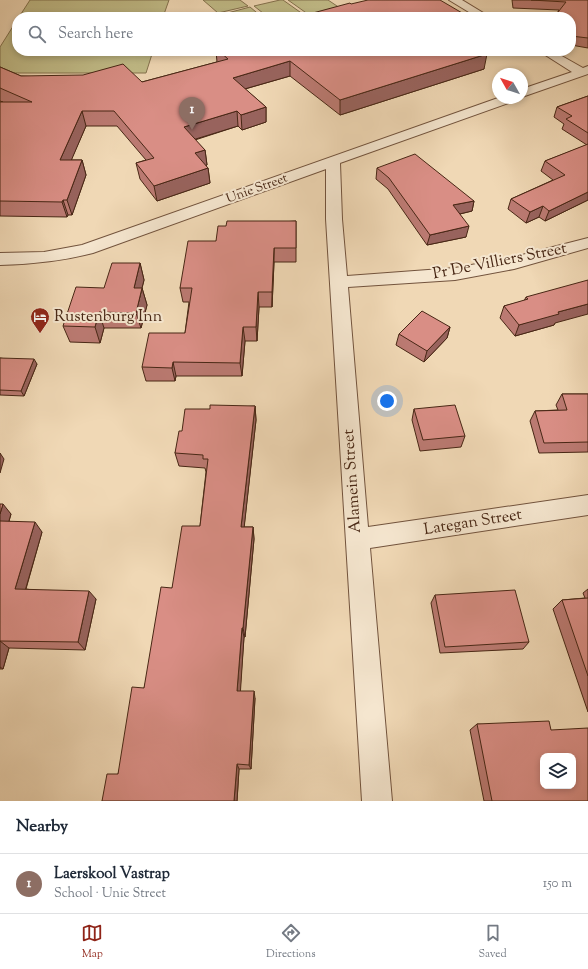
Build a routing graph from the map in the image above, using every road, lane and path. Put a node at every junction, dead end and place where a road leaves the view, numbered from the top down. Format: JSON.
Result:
{"nodes":[{"id":1,"x":454,"y":0,"type":"edge"},
{"id":2,"x":476,"y":12,"type":"edge"},
{"id":3,"x":555,"y":56,"type":"edge"},
{"id":4,"x":585,"y":71,"type":"edge"},
{"id":5,"x":528,"y":91,"type":"edge"},
{"id":6,"x":492,"y":104,"type":"edge"},
{"id":7,"x":333,"y":162,"type":"junction"},
{"id":8,"x":588,"y":243,"type":"edge"},
{"id":9,"x":0,"y":259,"type":"edge"},
{"id":10,"x":339,"y":282,"type":"junction"},
{"id":11,"x":588,"y":505,"type":"edge"},
{"id":12,"x":357,"y":540,"type":"junction"},
{"id":13,"x":377,"y":801,"type":"edge"}],
"edges":[{"from":1,"to":2,"type":"street"},
{"from":3,"to":4,"type":"street"},
{"from":4,"to":5,"type":"street"},
{"from":6,"to":7,"type":"street","name":"Unie Street"},
{"from":7,"to":9,"type":"street","name":"Unie Street"},
{"from":7,"to":10,"type":"street","name":"Alamein Street"},
{"from":8,"to":10,"type":"street","name":"Pr De Villiers Street"},
{"from":10,"to":12,"type":"street","name":"Alamein Street"},
{"from":11,"to":12,"type":"street","name":"Lategan Street"},
{"from":12,"to":13,"type":"street","name":"Alamein Street"}]}
